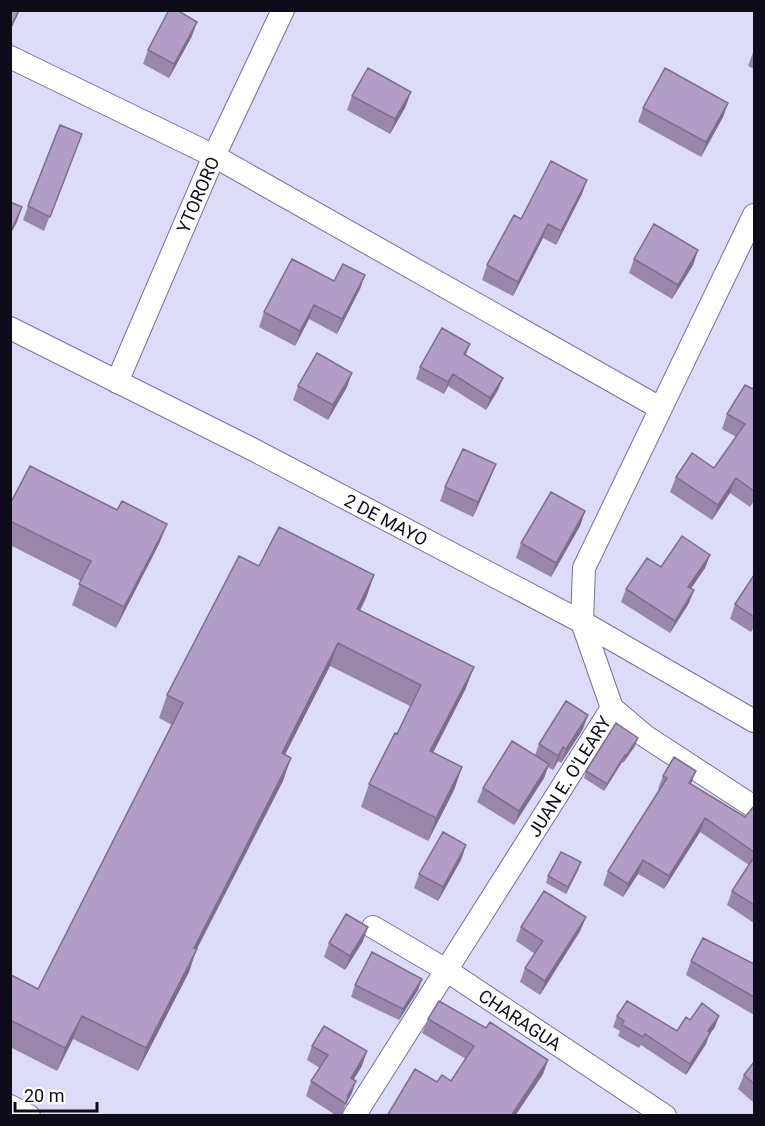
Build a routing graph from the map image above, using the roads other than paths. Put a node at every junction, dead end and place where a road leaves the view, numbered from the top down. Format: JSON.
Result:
{"nodes":[{"id":1,"x":283,"y":10,"type":"edge"},
{"id":2,"x":10,"y":57,"type":"edge"},
{"id":3,"x":214,"y":156,"type":"junction"},
{"id":4,"x":754,"y":215,"type":"edge"},
{"id":5,"x":10,"y":328,"type":"edge"},
{"id":6,"x":117,"y":382,"type":"junction"},
{"id":7,"x":660,"y":408,"type":"junction"},
{"id":8,"x":582,"y":622,"type":"junction"},
{"id":9,"x":612,"y":708,"type":"junction"},
{"id":10,"x":754,"y":722,"type":"edge"},
{"id":11,"x":754,"y":807,"type":"edge"},
{"id":12,"x":373,"y":927,"type":"dead end"},
{"id":13,"x":446,"y":970,"type":"junction"},
{"id":14,"x":10,"y":1106,"type":"edge"},
{"id":15,"x":29,"y":1116,"type":"edge"},
{"id":16,"x":354,"y":1116,"type":"edge"},
{"id":17,"x":665,"y":1116,"type":"edge"}],
"edges":[{"from":1,"to":3,"type":"street","name":"YTORORO"},
{"from":2,"to":3,"type":"street"},
{"from":3,"to":6,"type":"street","name":"YTORORO"},
{"from":3,"to":7,"type":"street"},
{"from":4,"to":7,"type":"street","name":"JUAN E. O'LEARY"},
{"from":5,"to":6,"type":"street","name":"2 DE MAYO"},
{"from":6,"to":8,"type":"street","name":"2 DE MAYO"},
{"from":7,"to":8,"type":"street","name":"JUAN E. O'LEARY"},
{"from":8,"to":9,"type":"street","name":"JUAN E. O'LEARY"},
{"from":8,"to":10,"type":"street","name":"2 DE MAYO"},
{"from":9,"to":11,"type":"street"},
{"from":9,"to":13,"type":"street","name":"JUAN E. O'LEARY"},
{"from":12,"to":13,"type":"street","name":"CHARAGUA"},
{"from":13,"to":16,"type":"street","name":"JUAN E. O'LEARY"},
{"from":13,"to":17,"type":"street","name":"CHARAGUA"},
{"from":14,"to":15,"type":"street"}]}
